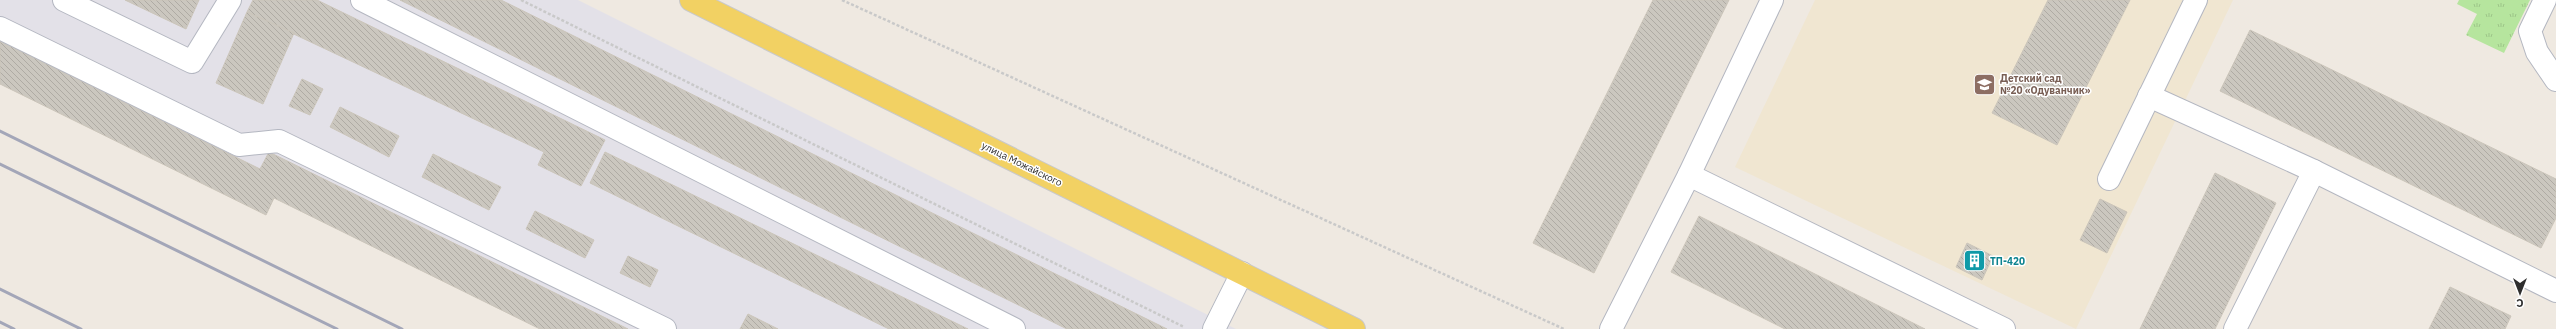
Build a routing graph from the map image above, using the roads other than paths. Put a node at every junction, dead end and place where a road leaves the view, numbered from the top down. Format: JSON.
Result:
{"nodes":[{"id":1,"x":64,"y":0,"type":"edge"},
{"id":2,"x":230,"y":0,"type":"edge"},
{"id":3,"x":362,"y":0,"type":"edge"},
{"id":4,"x":690,"y":0,"type":"edge"},
{"id":5,"x":1772,"y":0,"type":"edge"},
{"id":6,"x":2196,"y":0,"type":"edge"},
{"id":7,"x":2545,"y":0,"type":"edge"},
{"id":8,"x":0,"y":28,"type":"edge"},
{"id":9,"x":2556,"y":80,"type":"edge"},
{"id":10,"x":2149,"y":96,"type":"junction"},
{"id":11,"x":2314,"y":171,"type":"junction"},
{"id":12,"x":1689,"y":175,"type":"junction"},
{"id":13,"x":2109,"y":179,"type":"dead end"},
{"id":14,"x":1242,"y":273,"type":"junction"},
{"id":15,"x":2556,"y":291,"type":"edge"},
{"id":16,"x":665,"y":329,"type":"edge"},
{"id":17,"x":1014,"y":329,"type":"edge"},
{"id":18,"x":1214,"y":329,"type":"edge"},
{"id":19,"x":1354,"y":329,"type":"edge"},
{"id":20,"x":1611,"y":329,"type":"edge"},
{"id":21,"x":2004,"y":329,"type":"edge"},
{"id":22,"x":2235,"y":329,"type":"edge"}],
"edges":[{"from":1,"to":2,"type":"lane"},
{"from":3,"to":17,"type":"lane"},
{"from":4,"to":14,"type":"main road","name":"улица Можайского"},
{"from":5,"to":12,"type":"lane"},
{"from":6,"to":10,"type":"lane"},
{"from":7,"to":9,"type":"lane"},
{"from":8,"to":16,"type":"lane"},
{"from":10,"to":11,"type":"lane"},
{"from":10,"to":13,"type":"lane"},
{"from":11,"to":15,"type":"lane"},
{"from":11,"to":22,"type":"lane"},
{"from":12,"to":20,"type":"lane"},
{"from":12,"to":21,"type":"lane"},
{"from":14,"to":18,"type":"lane"},
{"from":14,"to":19,"type":"main road","name":"улица Можайского"}]}
